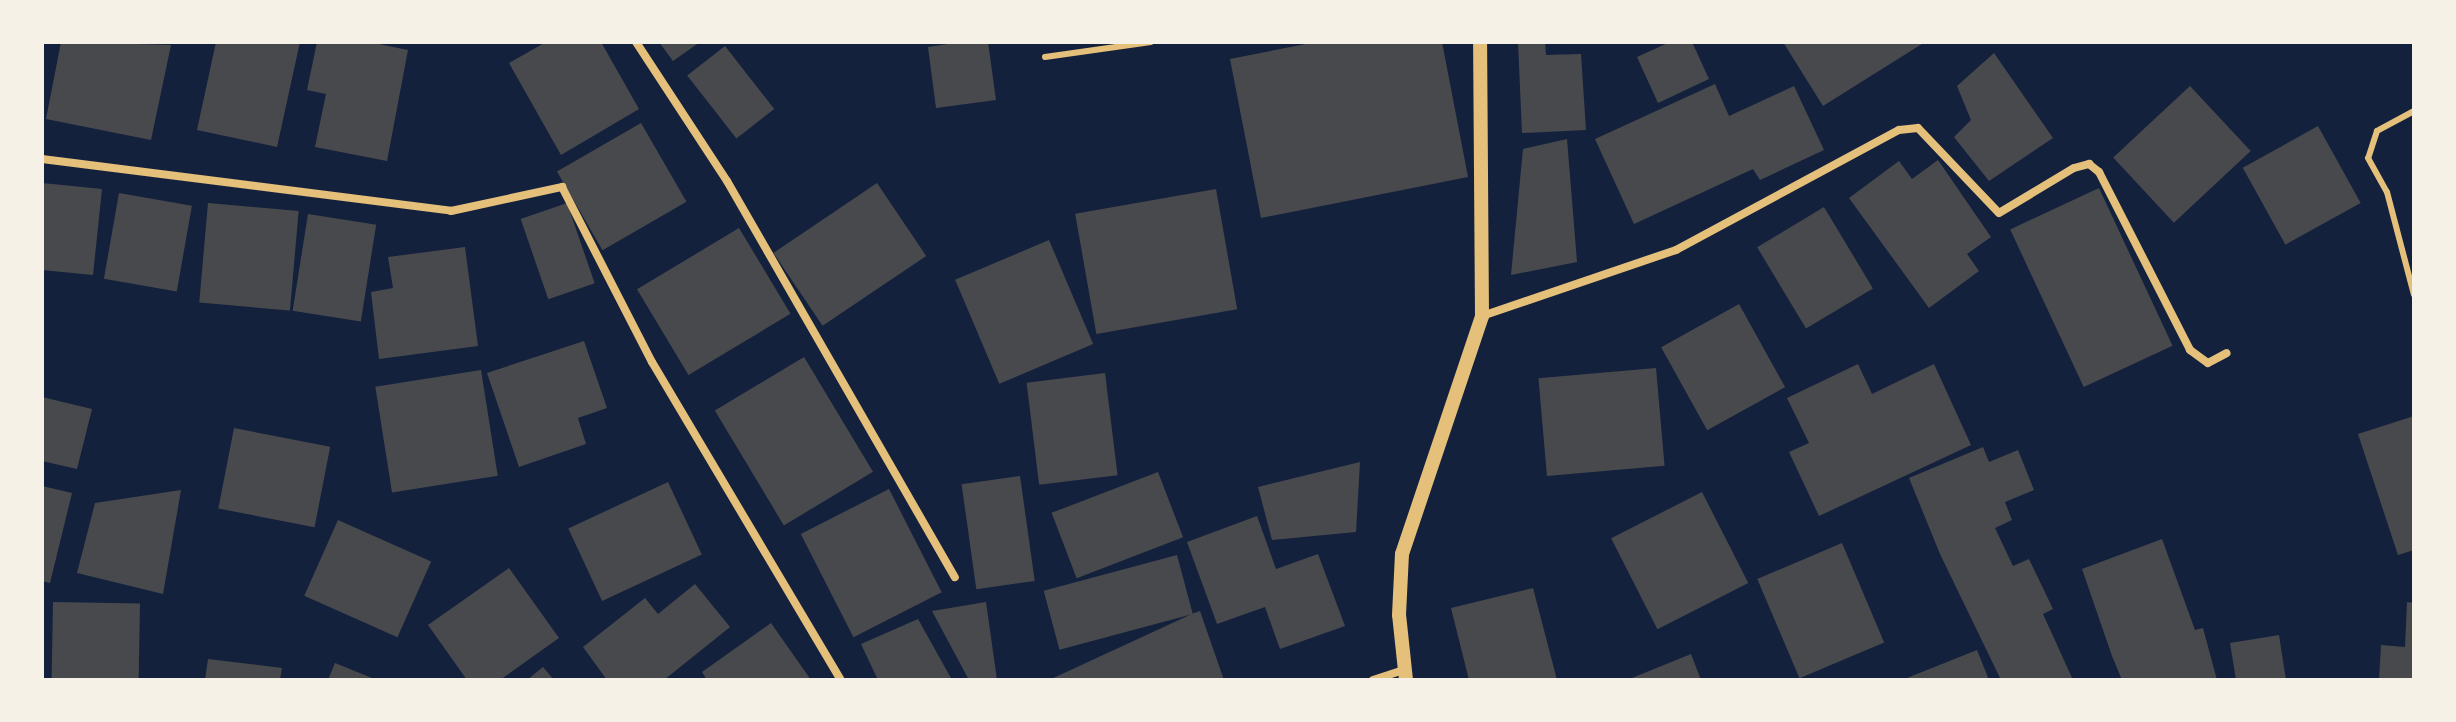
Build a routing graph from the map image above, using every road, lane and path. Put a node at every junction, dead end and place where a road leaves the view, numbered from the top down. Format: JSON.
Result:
{"nodes":[{"id":1,"x":636,"y":42,"type":"edge"},
{"id":2,"x":1151,"y":42,"type":"edge"},
{"id":3,"x":1480,"y":42,"type":"edge"},
{"id":4,"x":1045,"y":57,"type":"dead end"},
{"id":5,"x":2414,"y":111,"type":"edge"},
{"id":6,"x":42,"y":159,"type":"edge"},
{"id":7,"x":2414,"y":295,"type":"edge"},
{"id":8,"x":1482,"y":316,"type":"junction"},
{"id":9,"x":2227,"y":353,"type":"dead end"},
{"id":10,"x":955,"y":577,"type":"dead end"},
{"id":11,"x":1405,"y":675,"type":"edge"},
{"id":12,"x":841,"y":680,"type":"edge"},
{"id":13,"x":1373,"y":680,"type":"edge"}],
"edges":[{"from":1,"to":10,"type":"street"},
{"from":2,"to":4,"type":"lane"},
{"from":3,"to":8,"type":"street"},
{"from":5,"to":7,"type":"lane"},
{"from":6,"to":12,"type":"street"},
{"from":8,"to":9,"type":"street"},
{"from":8,"to":11,"type":"street"},
{"from":11,"to":13,"type":"street"}]}
